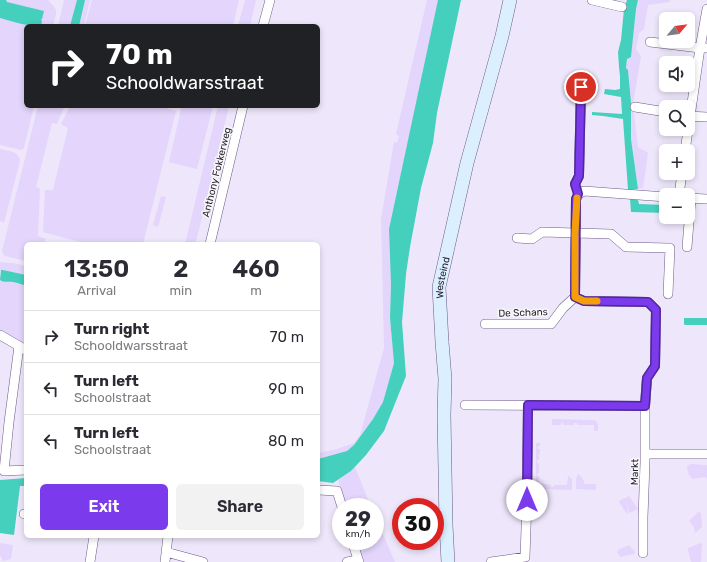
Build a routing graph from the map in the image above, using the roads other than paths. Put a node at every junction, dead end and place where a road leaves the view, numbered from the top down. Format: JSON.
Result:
{"nodes":[{"id":1,"x":270,"y":0,"type":"edge"},
{"id":2,"x":510,"y":0,"type":"edge"},
{"id":3,"x":592,"y":0,"type":"edge"},
{"id":4,"x":622,"y":7,"type":"dead end"},
{"id":5,"x":707,"y":9,"type":"edge"},
{"id":6,"x":264,"y":24,"type":"edge"},
{"id":7,"x":650,"y":42,"type":"dead end"},
{"id":8,"x":704,"y":48,"type":"edge"},
{"id":9,"x":581,"y":87,"type":"dead end"},
{"id":10,"x":693,"y":100,"type":"edge"},
{"id":11,"x":635,"y":107,"type":"dead end"},
{"id":12,"x":244,"y":108,"type":"edge"},
{"id":13,"x":659,"y":111,"type":"edge"},
{"id":14,"x":695,"y":116,"type":"edge"},
{"id":15,"x":707,"y":117,"type":"edge"},
{"id":16,"x":578,"y":194,"type":"junction"},
{"id":17,"x":659,"y":196,"type":"edge"},
{"id":18,"x":707,"y":199,"type":"edge"},
{"id":19,"x":695,"y":200,"type":"edge"},
{"id":20,"x":689,"y":224,"type":"edge"},
{"id":21,"x":575,"y":233,"type":"junction"},
{"id":22,"x":517,"y":238,"type":"dead end"},
{"id":23,"x":210,"y":242,"type":"edge"},
{"id":24,"x":687,"y":247,"type":"dead end"},
{"id":25,"x":668,"y":294,"type":"dead end"},
{"id":26,"x":575,"y":297,"type":"junction"},
{"id":27,"x":485,"y":324,"type":"dead end"},
{"id":28,"x":0,"y":335,"type":"edge"},
{"id":29,"x":22,"y":348,"type":"edge"},
{"id":30,"x":465,"y":405,"type":"dead end"},
{"id":31,"x":528,"y":405,"type":"junction"},
{"id":32,"x":645,"y":406,"type":"junction"},
{"id":33,"x":4,"y":421,"type":"edge"},
{"id":34,"x":645,"y":454,"type":"junction"},
{"id":35,"x":707,"y":454,"type":"edge"},
{"id":36,"x":24,"y":470,"type":"edge"},
{"id":37,"x":320,"y":490,"type":"edge"},
{"id":38,"x":339,"y":498,"type":"edge"},
{"id":39,"x":94,"y":538,"type":"edge"},
{"id":40,"x":168,"y":538,"type":"edge"},
{"id":41,"x":355,"y":550,"type":"edge"},
{"id":42,"x":166,"y":552,"type":"junction"},
{"id":43,"x":643,"y":553,"type":"dead end"},
{"id":44,"x":358,"y":561,"type":"edge"},
{"id":45,"x":90,"y":562,"type":"edge"},
{"id":46,"x":165,"y":562,"type":"edge"},
{"id":47,"x":203,"y":562,"type":"edge"},
{"id":48,"x":347,"y":562,"type":"edge"},
{"id":49,"x":448,"y":562,"type":"edge"},
{"id":50,"x":491,"y":562,"type":"edge"}],
"edges":[{"from":1,"to":6,"type":"street"},
{"from":2,"to":49,"type":"street","name":"Westeind"},
{"from":3,"to":4,"type":"street"},
{"from":5,"to":8,"type":"street"},
{"from":7,"to":8,"type":"street"},
{"from":8,"to":10,"type":"street"},
{"from":9,"to":16,"type":"street"},
{"from":11,"to":13,"type":"street"},
{"from":12,"to":23,"type":"street","name":"Anthony Fokkerweg"},
{"from":14,"to":15,"type":"street"},
{"from":16,"to":17,"type":"street"},
{"from":16,"to":21,"type":"street"},
{"from":18,"to":19,"type":"street"},
{"from":20,"to":24,"type":"street"},
{"from":21,"to":22,"type":"street"},
{"from":21,"to":25,"type":"street"},
{"from":21,"to":26,"type":"street"},
{"from":26,"to":27,"type":"street","name":"De Schans"},
{"from":26,"to":32,"type":"street"},
{"from":28,"to":29,"type":"street"},
{"from":29,"to":33,"type":"street"},
{"from":30,"to":31,"type":"street"},
{"from":31,"to":32,"type":"street"},
{"from":31,"to":50,"type":"street"},
{"from":32,"to":34,"type":"street"},
{"from":33,"to":36,"type":"street"},
{"from":34,"to":35,"type":"street","name":"Markt"},
{"from":34,"to":43,"type":"street","name":"Markt"},
{"from":37,"to":38,"type":"street"},
{"from":39,"to":45,"type":"street"},
{"from":40,"to":42,"type":"street"},
{"from":41,"to":44,"type":"street"},
{"from":42,"to":46,"type":"street"},
{"from":42,"to":47,"type":"street"},
{"from":44,"to":48,"type":"street"}]}
